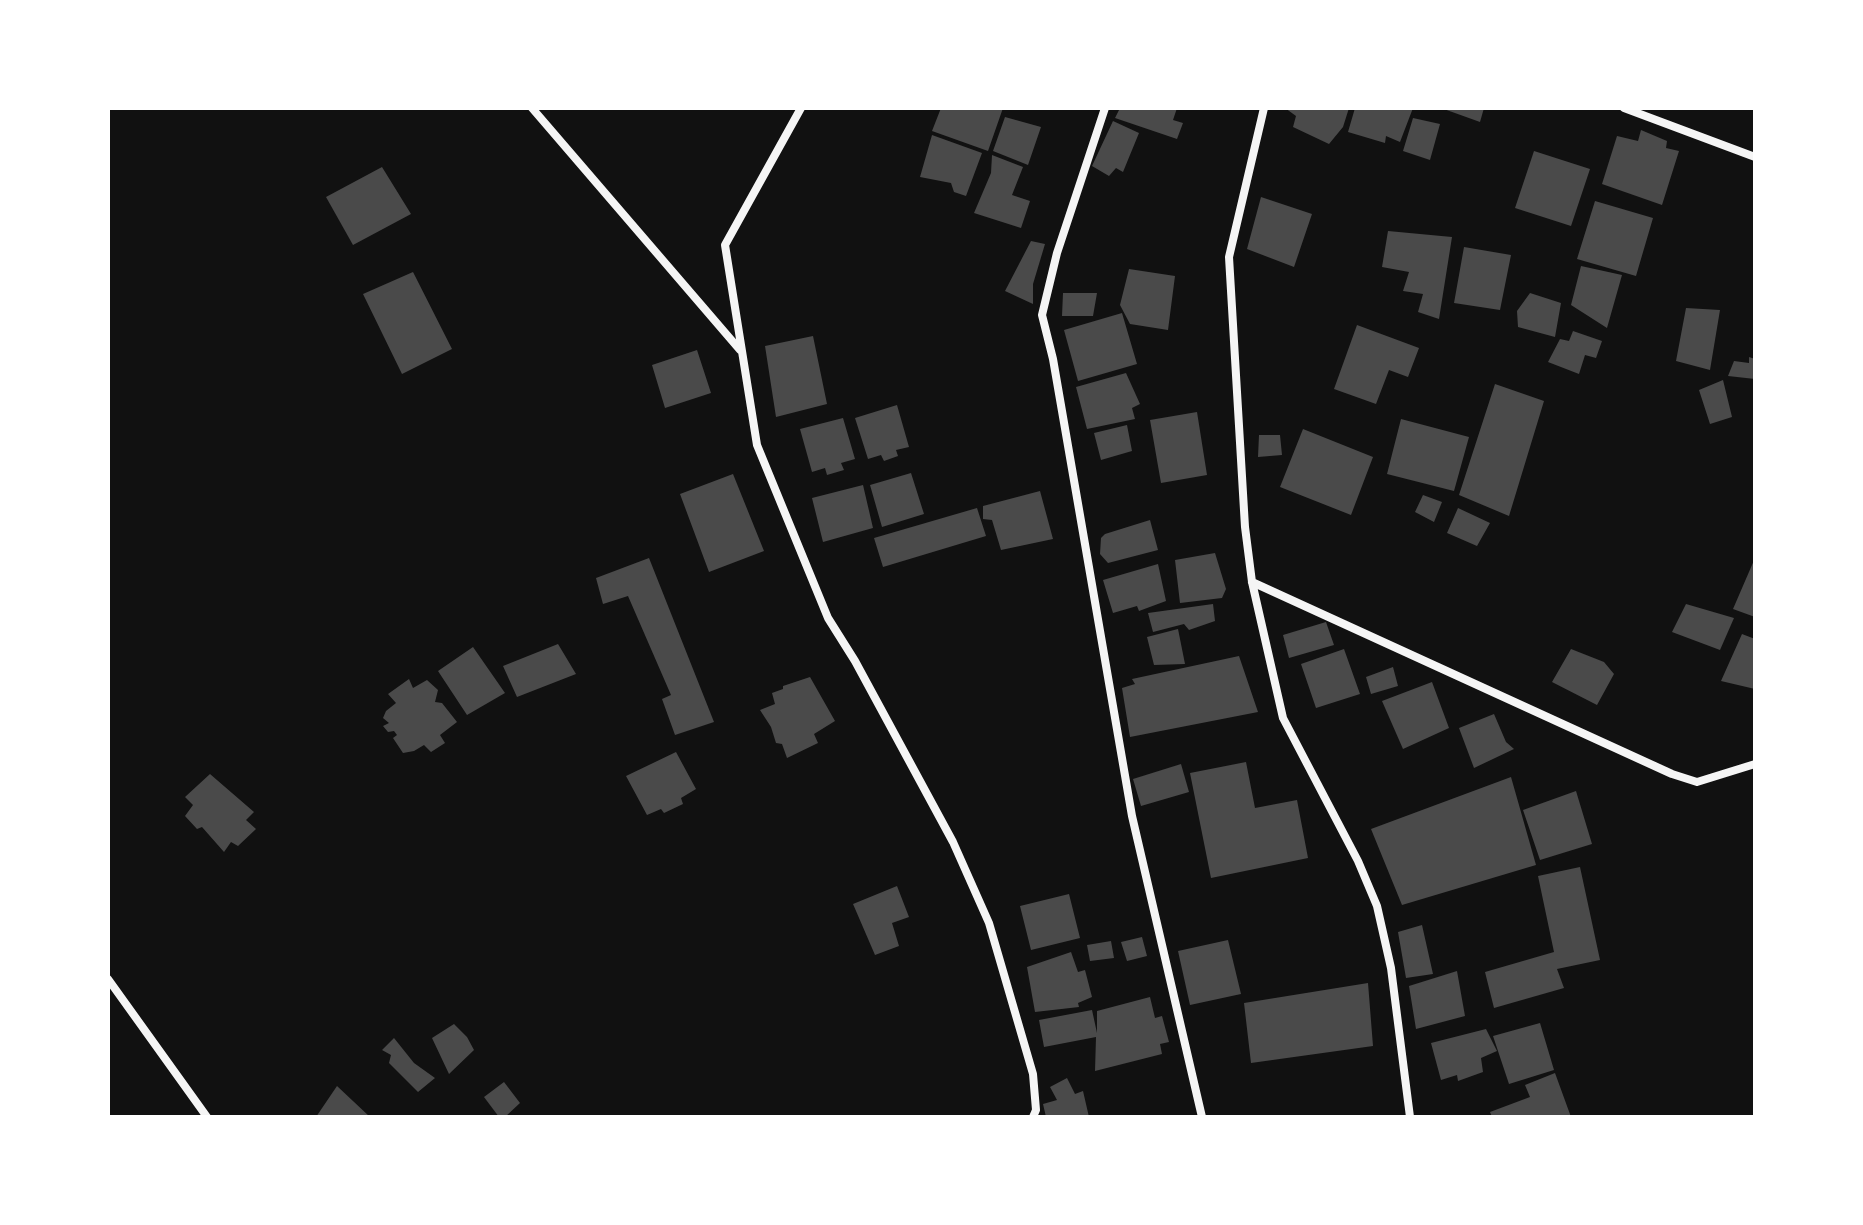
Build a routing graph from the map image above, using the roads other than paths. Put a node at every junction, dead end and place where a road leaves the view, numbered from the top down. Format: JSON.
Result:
{"nodes":[{"id":1,"x":532,"y":108,"type":"edge"},
{"id":2,"x":801,"y":108,"type":"edge"},
{"id":3,"x":1105,"y":108,"type":"edge"},
{"id":4,"x":1264,"y":108,"type":"edge"},
{"id":5,"x":1624,"y":108,"type":"edge"},
{"id":6,"x":1755,"y":157,"type":"edge"},
{"id":7,"x":742,"y":353,"type":"junction"},
{"id":8,"x":1252,"y":582,"type":"junction"},
{"id":9,"x":1755,"y":764,"type":"edge"},
{"id":10,"x":108,"y":979,"type":"edge"},
{"id":11,"x":207,"y":1117,"type":"edge"},
{"id":12,"x":1033,"y":1117,"type":"edge"},
{"id":13,"x":1202,"y":1117,"type":"edge"},
{"id":14,"x":1410,"y":1117,"type":"edge"}],
"edges":[{"from":1,"to":7,"type":"street"},
{"from":2,"to":7,"type":"street"},
{"from":3,"to":13,"type":"street"},
{"from":4,"to":8,"type":"street"},
{"from":5,"to":6,"type":"street"},
{"from":7,"to":12,"type":"street"},
{"from":8,"to":9,"type":"street"},
{"from":8,"to":14,"type":"street"},
{"from":10,"to":11,"type":"street"}]}
